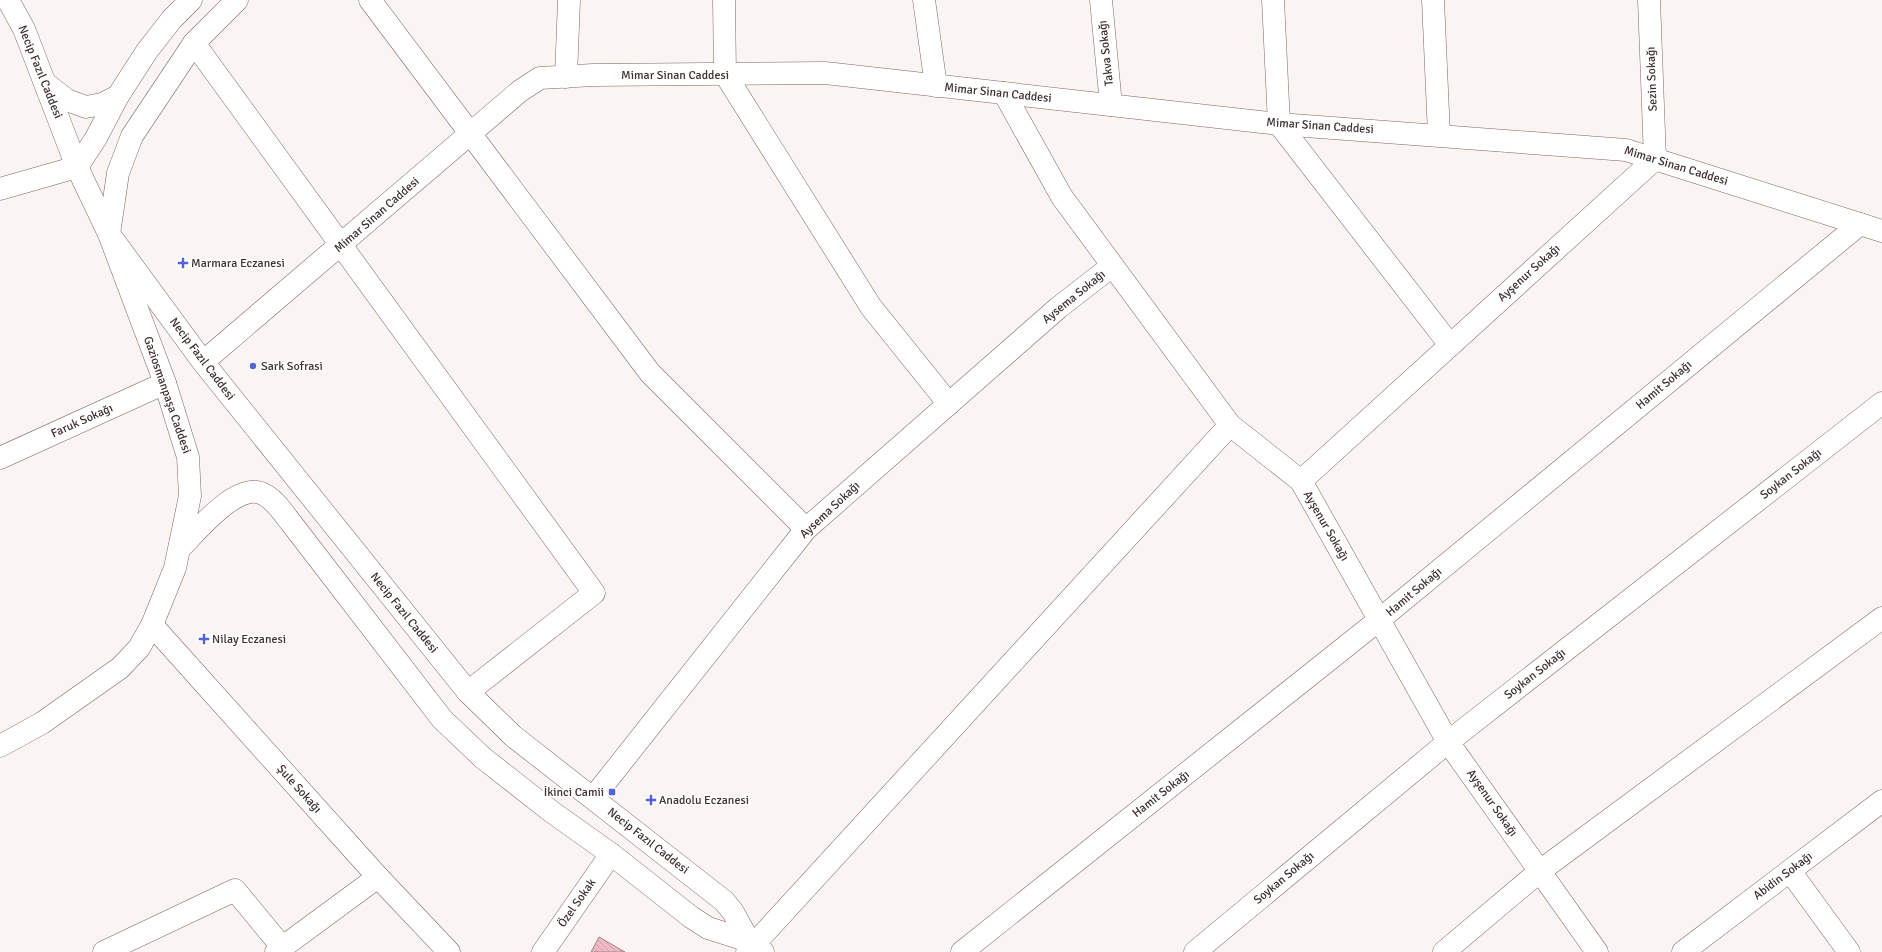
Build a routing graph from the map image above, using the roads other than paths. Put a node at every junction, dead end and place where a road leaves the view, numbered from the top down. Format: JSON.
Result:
{"nodes":[{"id":1,"x":8,"y":0,"type":"edge"},
{"id":2,"x":191,"y":0,"type":"edge"},
{"id":3,"x":237,"y":0,"type":"edge"},
{"id":4,"x":370,"y":0,"type":"edge"},
{"id":5,"x":569,"y":0,"type":"edge"},
{"id":6,"x":724,"y":0,"type":"edge"},
{"id":7,"x":924,"y":0,"type":"edge"},
{"id":8,"x":1100,"y":0,"type":"edge"},
{"id":9,"x":1273,"y":0,"type":"edge"},
{"id":10,"x":1433,"y":0,"type":"edge"},
{"id":11,"x":1649,"y":0,"type":"edge"},
{"id":12,"x":194,"y":43,"type":"junction"},
{"id":13,"x":724,"y":74,"type":"junction"},
{"id":14,"x":566,"y":77,"type":"junction"},
{"id":15,"x":45,"y":83,"type":"junction"},
{"id":16,"x":936,"y":86,"type":"junction"},
{"id":17,"x":1004,"y":93,"type":"junction"},
{"id":18,"x":118,"y":96,"type":"junction"},
{"id":19,"x":1112,"y":105,"type":"junction"},
{"id":20,"x":1279,"y":124,"type":"junction"},
{"id":21,"x":471,"y":134,"type":"junction"},
{"id":22,"x":1439,"y":135,"type":"junction"},
{"id":23,"x":1655,"y":159,"type":"junction"},
{"id":24,"x":77,"y":168,"type":"junction"},
{"id":25,"x":0,"y":189,"type":"edge"},
{"id":26,"x":1860,"y":224,"type":"junction"},
{"id":27,"x":1882,"y":231,"type":"edge"},
{"id":28,"x":109,"y":234,"type":"junction"},
{"id":29,"x":342,"y":245,"type":"junction"},
{"id":30,"x":1112,"y":266,"type":"junction"},
{"id":31,"x":1450,"y":345,"type":"junction"},
{"id":32,"x":203,"y":362,"type":"junction"},
{"id":33,"x":165,"y":383,"type":"junction"},
{"id":34,"x":1882,"y":403,"type":"edge"},
{"id":35,"x":949,"y":404,"type":"junction"},
{"id":36,"x":1230,"y":425,"type":"junction"},
{"id":37,"x":0,"y":458,"type":"edge"},
{"id":38,"x":1300,"y":481,"type":"junction"},
{"id":39,"x":806,"y":529,"type":"junction"},
{"id":40,"x":180,"y":548,"type":"junction"},
{"id":41,"x":1882,"y":618,"type":"edge"},
{"id":42,"x":1379,"y":620,"type":"junction"},
{"id":43,"x":152,"y":625,"type":"junction"},
{"id":44,"x":468,"y":692,"type":"junction"},
{"id":45,"x":1448,"y":742,"type":"junction"},
{"id":46,"x":0,"y":746,"type":"edge"},
{"id":47,"x":593,"y":798,"type":"junction"},
{"id":48,"x":1882,"y":801,"type":"edge"},
{"id":49,"x":611,"y":854,"type":"junction"},
{"id":50,"x":1790,"y":870,"type":"junction"},
{"id":51,"x":1540,"y":871,"type":"junction"},
{"id":52,"x":378,"y":877,"type":"junction"},
{"id":53,"x":753,"y":947,"type":"edge"},
{"id":54,"x":279,"y":950,"type":"edge"},
{"id":55,"x":104,"y":952,"type":"edge"},
{"id":56,"x":449,"y":952,"type":"edge"},
{"id":57,"x":543,"y":952,"type":"edge"},
{"id":58,"x":962,"y":952,"type":"edge"},
{"id":59,"x":1195,"y":952,"type":"edge"},
{"id":60,"x":1444,"y":952,"type":"edge"},
{"id":61,"x":1597,"y":952,"type":"edge"},
{"id":62,"x":1683,"y":952,"type":"edge"},
{"id":63,"x":1849,"y":952,"type":"edge"}],
"edges":[{"from":1,"to":15,"type":"street","name":"Necip Fazıl Caddesi"},
{"from":2,"to":18,"type":"street"},
{"from":3,"to":12,"type":"street"},
{"from":4,"to":21,"type":"street"},
{"from":5,"to":14,"type":"street"},
{"from":6,"to":13,"type":"street"},
{"from":7,"to":16,"type":"street"},
{"from":8,"to":19,"type":"street","name":"Takva Sokağı"},
{"from":9,"to":20,"type":"street"},
{"from":10,"to":22,"type":"street"},
{"from":11,"to":23,"type":"street","name":"Sezin Sokağı"},
{"from":12,"to":28,"type":"street"},
{"from":12,"to":29,"type":"street"},
{"from":13,"to":14,"type":"street","name":"Mimar Sinan Caddesi"},
{"from":13,"to":16,"type":"street","name":"Mimar Sinan Caddesi"},
{"from":13,"to":35,"type":"street"},
{"from":14,"to":21,"type":"street","name":"Mimar Sinan Caddesi"},
{"from":15,"to":18,"type":"street"},
{"from":15,"to":24,"type":"street","name":"Necip Fazıl Caddesi"},
{"from":16,"to":17,"type":"street","name":"Mimar Sinan Caddesi"},
{"from":17,"to":19,"type":"street","name":"Mimar Sinan Caddesi"},
{"from":17,"to":30,"type":"street"},
{"from":18,"to":24,"type":"street"},
{"from":19,"to":20,"type":"street","name":"Mimar Sinan Caddesi"},
{"from":20,"to":22,"type":"street","name":"Mimar Sinan Caddesi"},
{"from":20,"to":31,"type":"street"},
{"from":21,"to":29,"type":"street","name":"Mimar Sinan Caddesi"},
{"from":21,"to":39,"type":"street"},
{"from":22,"to":23,"type":"street","name":"Mimar Sinan Caddesi"},
{"from":23,"to":26,"type":"street","name":"Mimar Sinan Caddesi"},
{"from":23,"to":31,"type":"street","name":"Ayşenur Sokağı"},
{"from":24,"to":25,"type":"street"},
{"from":24,"to":28,"type":"street","name":"Gaziosmanpaşa Caddesi"},
{"from":26,"to":27,"type":"street","name":"Mimar Sinan Caddesi"},
{"from":26,"to":42,"type":"street","name":"Hamit Sokağı"},
{"from":28,"to":32,"type":"street","name":"Necip Fazıl Caddesi"},
{"from":28,"to":33,"type":"street","name":"Gaziosmanpaşa Caddesi"},
{"from":29,"to":32,"type":"street","name":"Mimar Sinan Caddesi"},
{"from":29,"to":44,"type":"street"},
{"from":30,"to":35,"type":"street","name":"Aysema Sokağı"},
{"from":30,"to":36,"type":"street"},
{"from":31,"to":38,"type":"street","name":"Ayşenur Sokağı"},
{"from":32,"to":44,"type":"street","name":"Necip Fazıl Caddesi"},
{"from":33,"to":37,"type":"street","name":"Faruk Sokağı"},
{"from":33,"to":40,"type":"street","name":"Gaziosmanpaşa Caddesi"},
{"from":34,"to":45,"type":"street","name":"Soykan Sokağı"},
{"from":35,"to":39,"type":"street","name":"Aysema Sokağı"},
{"from":36,"to":38,"type":"street"},
{"from":36,"to":53,"type":"street"},
{"from":38,"to":42,"type":"street","name":"Ayşenur Sokağı"},
{"from":39,"to":47,"type":"street","name":"Aysema Sokağı"},
{"from":40,"to":43,"type":"street","name":"Gaziosmanpaşa Caddesi"},
{"from":40,"to":49,"type":"street"},
{"from":41,"to":51,"type":"street"},
{"from":42,"to":45,"type":"street","name":"Ayşenur Sokağı"},
{"from":42,"to":58,"type":"street","name":"Hamit Sokağı"},
{"from":43,"to":46,"type":"street","name":"Gaziosmanpaşa Caddesi"},
{"from":43,"to":52,"type":"street","name":"Şule Sokağı"},
{"from":44,"to":47,"type":"street","name":"Necip Fazıl Caddesi"},
{"from":45,"to":51,"type":"street","name":"Ayşenur Sokağı"},
{"from":45,"to":59,"type":"street","name":"Soykan Sokağı"},
{"from":47,"to":53,"type":"street","name":"Necip Fazıl Caddesi"},
{"from":48,"to":50,"type":"street","name":"Abidin Sokağı"},
{"from":49,"to":53,"type":"street"},
{"from":49,"to":57,"type":"street","name":"Özel Sokak"},
{"from":50,"to":62,"type":"street","name":"Abidin Sokağı"},
{"from":50,"to":63,"type":"street"},
{"from":51,"to":60,"type":"street"},
{"from":51,"to":61,"type":"street","name":"Ayşenur Sokağı"},
{"from":52,"to":54,"type":"street"},
{"from":52,"to":56,"type":"street","name":"Şule Sokağı"},
{"from":54,"to":55,"type":"street"}]}
